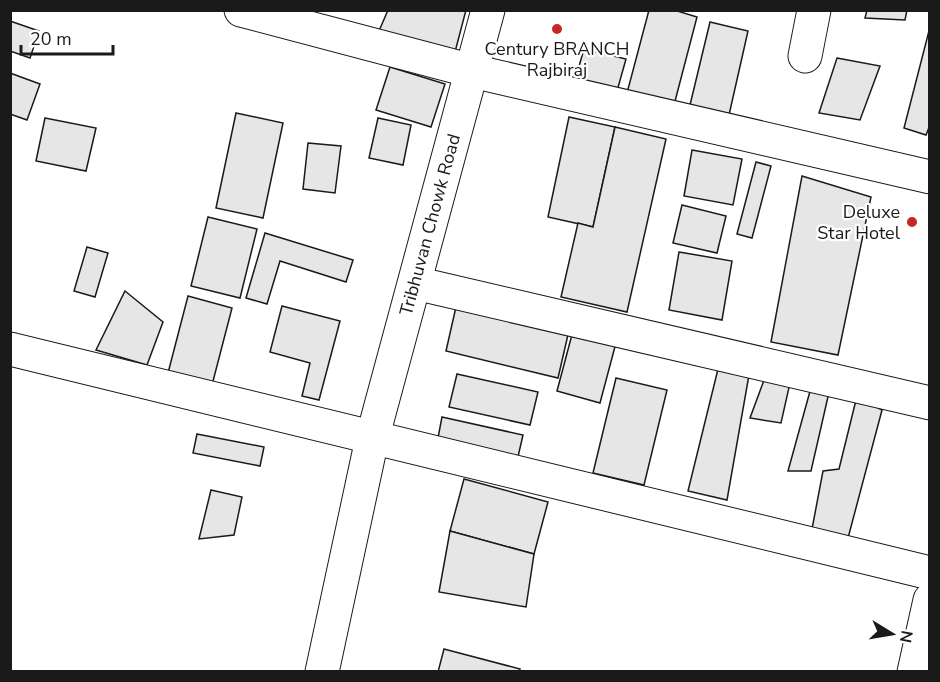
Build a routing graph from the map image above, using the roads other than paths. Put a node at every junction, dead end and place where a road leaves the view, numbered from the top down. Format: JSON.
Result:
{"nodes":[{"id":1,"x":241,"y":10,"type":"edge"},
{"id":2,"x":488,"y":10,"type":"edge"},
{"id":3,"x":814,"y":10,"type":"edge"},
{"id":4,"x":805,"y":56,"type":"dead end"},
{"id":5,"x":472,"y":71,"type":"junction"},
{"id":6,"x":930,"y":177,"type":"edge"},
{"id":7,"x":415,"y":283,"type":"junction"},
{"id":8,"x":10,"y":349,"type":"edge"},
{"id":9,"x":930,"y":403,"type":"edge"},
{"id":10,"x":372,"y":439,"type":"junction"},
{"id":11,"x":930,"y":573,"type":"edge"},
{"id":12,"x":930,"y":600,"type":"edge"},
{"id":13,"x":322,"y":672,"type":"edge"},
{"id":14,"x":914,"y":672,"type":"edge"}],
"edges":[{"from":1,"to":5,"type":"street"},
{"from":2,"to":5,"type":"street","name":"Tribhuvan Chowk Road"},
{"from":3,"to":4,"type":"street"},
{"from":5,"to":6,"type":"street"},
{"from":5,"to":7,"type":"street","name":"Tribhuvan Chowk Road"},
{"from":7,"to":9,"type":"street"},
{"from":7,"to":10,"type":"street","name":"Tribhuvan Chowk Road"},
{"from":8,"to":10,"type":"street"},
{"from":10,"to":11,"type":"street"},
{"from":10,"to":13,"type":"street","name":"Tribhuvan Chowk Road"},
{"from":12,"to":14,"type":"street"}]}
